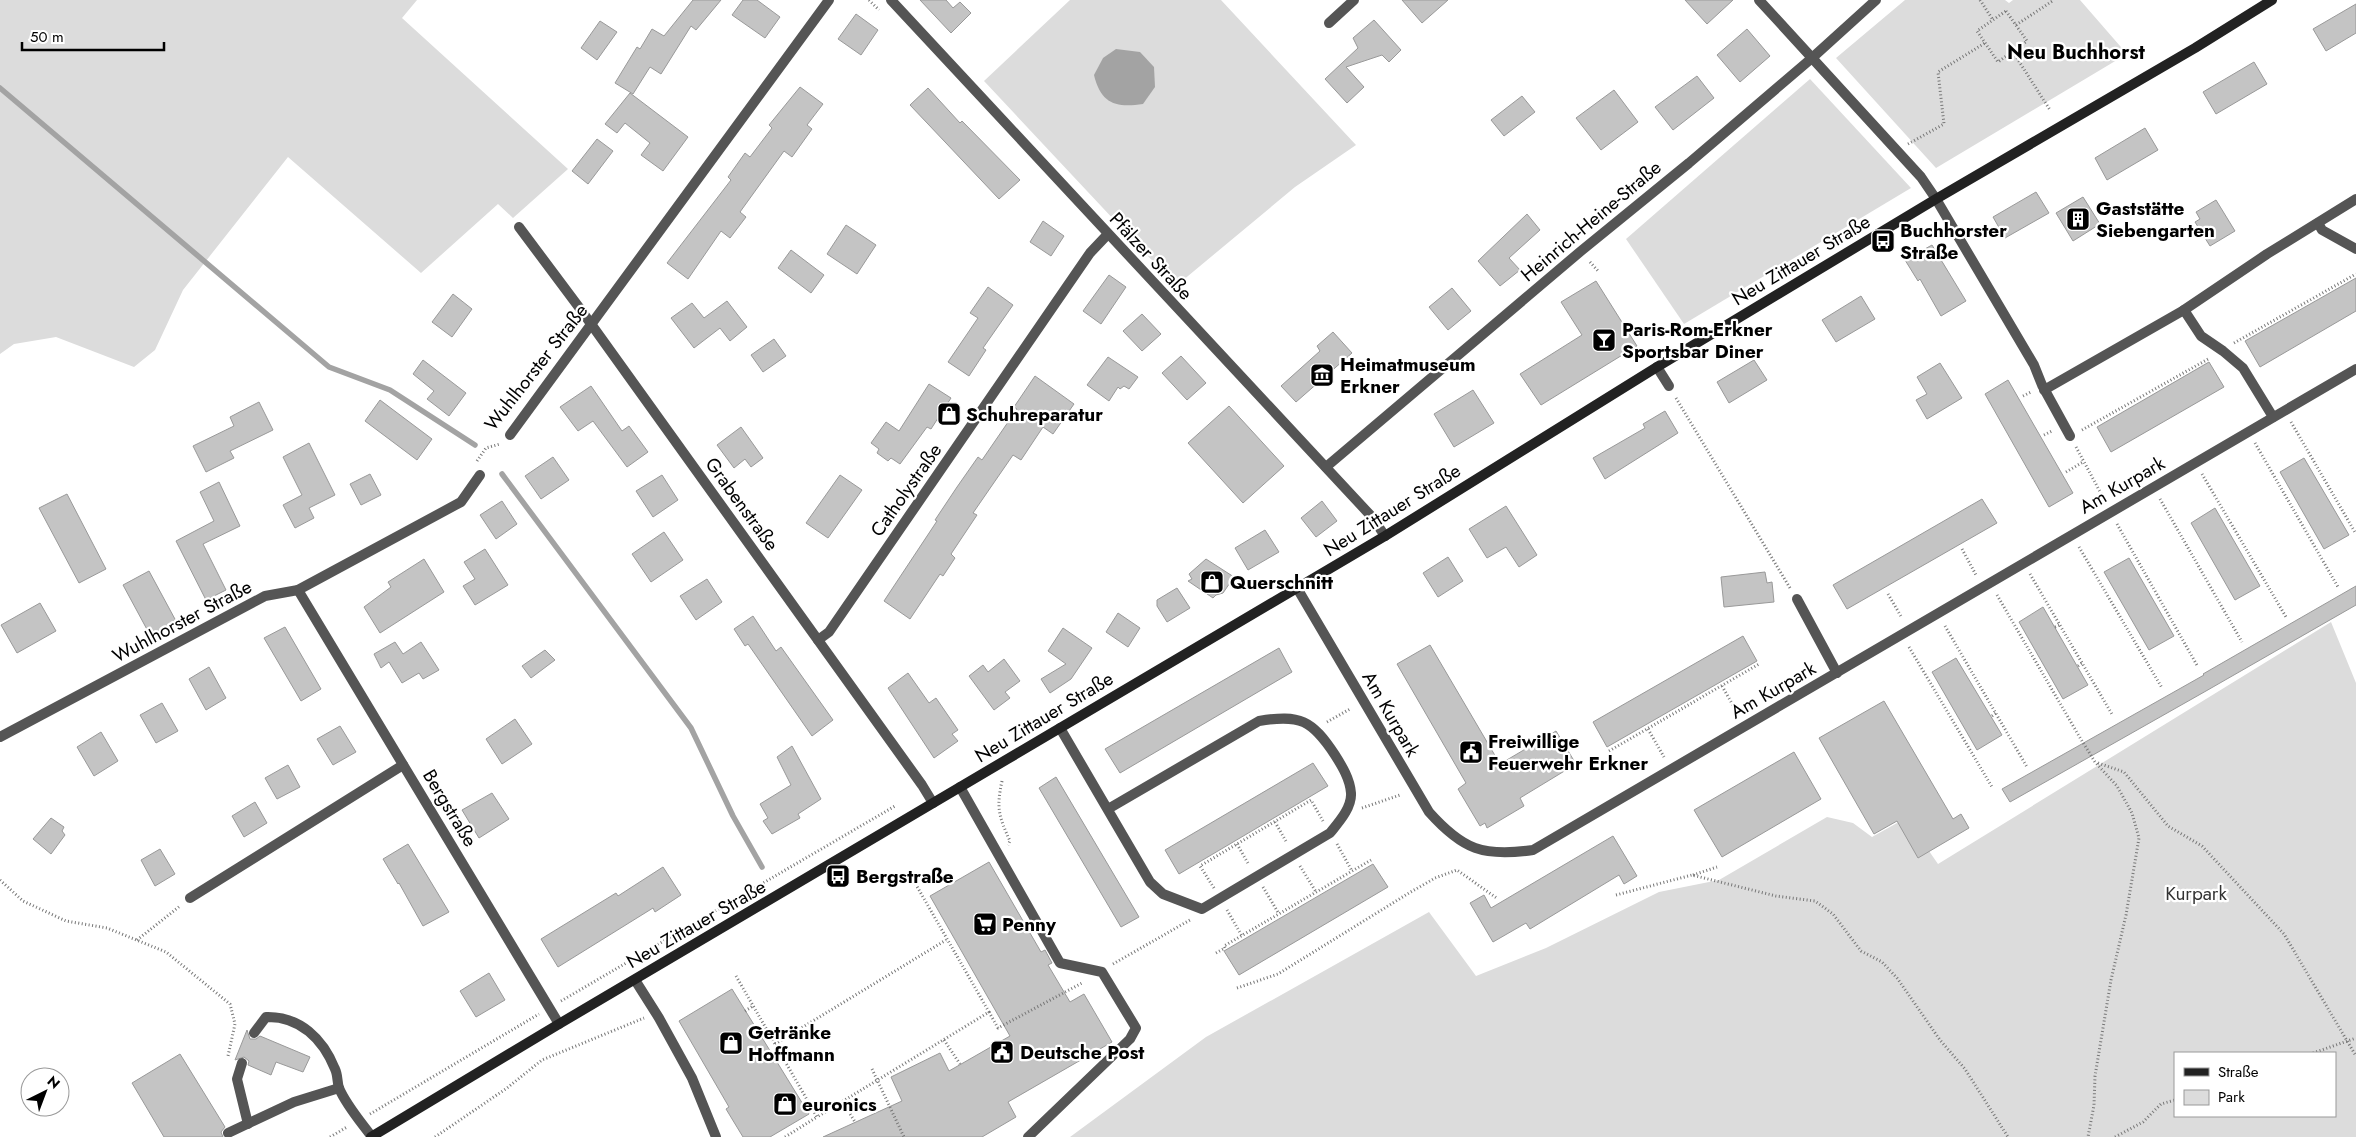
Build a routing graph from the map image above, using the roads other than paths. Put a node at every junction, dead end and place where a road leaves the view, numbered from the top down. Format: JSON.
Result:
{"nodes":[{"id":1,"x":829,"y":0,"type":"edge"},
{"id":2,"x":890,"y":0,"type":"edge"},
{"id":3,"x":1354,"y":0,"type":"edge"},
{"id":4,"x":1759,"y":0,"type":"edge"},
{"id":5,"x":1876,"y":0,"type":"edge"},
{"id":6,"x":2272,"y":0,"type":"edge"},
{"id":7,"x":1329,"y":23,"type":"dead end"},
{"id":8,"x":1812,"y":58,"type":"junction"},
{"id":9,"x":1936,"y":199,"type":"junction"},
{"id":10,"x":2356,"y":199,"type":"edge"},
{"id":11,"x":2318,"y":222,"type":"junction"},
{"id":12,"x":519,"y":227,"type":"dead end"},
{"id":13,"x":1107,"y":235,"type":"junction"},
{"id":14,"x":2356,"y":249,"type":"edge"},
{"id":15,"x":2184,"y":310,"type":"junction"},
{"id":16,"x":592,"y":325,"type":"junction"},
{"id":17,"x":1657,"y":366,"type":"junction"},
{"id":18,"x":2356,"y":368,"type":"edge"},
{"id":19,"x":1669,"y":386,"type":"road end"},
{"id":20,"x":2044,"y":390,"type":"junction"},
{"id":21,"x":2273,"y":417,"type":"junction"},
{"id":22,"x":510,"y":435,"type":"road end"},
{"id":23,"x":2070,"y":436,"type":"road end"},
{"id":24,"x":1326,"y":467,"type":"junction"},
{"id":25,"x":480,"y":475,"type":"road end"},
{"id":26,"x":1385,"y":536,"type":"junction"},
{"id":27,"x":1297,"y":588,"type":"junction"},
{"id":28,"x":298,"y":590,"type":"junction"},
{"id":29,"x":1797,"y":599,"type":"road end"},
{"id":30,"x":818,"y":640,"type":"junction"},
{"id":31,"x":1837,"y":672,"type":"junction"},
{"id":32,"x":1060,"y":728,"type":"junction"},
{"id":33,"x":0,"y":737,"type":"edge"},
{"id":34,"x":403,"y":765,"type":"junction"},
{"id":35,"x":960,"y":787,"type":"junction"},
{"id":36,"x":933,"y":803,"type":"junction"},
{"id":37,"x":1108,"y":809,"type":"junction"},
{"id":38,"x":190,"y":898,"type":"road end"},
{"id":39,"x":635,"y":980,"type":"junction"},
{"id":40,"x":559,"y":1024,"type":"junction"},
{"id":41,"x":254,"y":1033,"type":"dead end"},
{"id":42,"x":242,"y":1063,"type":"dead end"},
{"id":43,"x":339,"y":1088,"type":"junction"},
{"id":44,"x":248,"y":1124,"type":"junction"},
{"id":45,"x":228,"y":1133,"type":"dead end"},
{"id":46,"x":372,"y":1137,"type":"edge"},
{"id":47,"x":716,"y":1137,"type":"edge"},
{"id":48,"x":1028,"y":1137,"type":"edge"}],
"edges":[{"from":1,"to":16,"type":"street","name":"Wuhlhorster Straße"},
{"from":2,"to":13,"type":"street","name":"Pfälzer Straße"},
{"from":3,"to":7,"type":"street"},
{"from":4,"to":8,"type":"street"},
{"from":5,"to":8,"type":"street","name":"Heinrich-Heine-Straße"},
{"from":6,"to":9,"type":"main road","name":"Neu Zittauer Straße"},
{"from":8,"to":9,"type":"street"},
{"from":8,"to":24,"type":"street","name":"Heinrich-Heine-Straße"},
{"from":9,"to":17,"type":"main road","name":"Neu Zittauer Straße"},
{"from":9,"to":20,"type":"street"},
{"from":10,"to":11,"type":"street"},
{"from":11,"to":14,"type":"street"},
{"from":11,"to":15,"type":"street"},
{"from":12,"to":16,"type":"street","name":"Grabenstraße"},
{"from":13,"to":24,"type":"street","name":"Pfälzer Straße"},
{"from":13,"to":30,"type":"street","name":"Catholystraße"},
{"from":15,"to":20,"type":"street"},
{"from":15,"to":21,"type":"street"},
{"from":16,"to":22,"type":"street","name":"Wuhlhorster Straße"},
{"from":16,"to":30,"type":"street","name":"Grabenstraße"},
{"from":17,"to":19,"type":"street"},
{"from":17,"to":26,"type":"main road","name":"Neu Zittauer Straße"},
{"from":18,"to":21,"type":"street","name":"Am Kurpark"},
{"from":20,"to":23,"type":"street"},
{"from":21,"to":31,"type":"street","name":"Am Kurpark"},
{"from":24,"to":26,"type":"street","name":"Pfälzer Straße"},
{"from":25,"to":28,"type":"street","name":"Wuhlhorster Straße"},
{"from":26,"to":27,"type":"main road","name":"Neu Zittauer Straße"},
{"from":27,"to":31,"type":"street","name":"Am Kurpark"},
{"from":27,"to":32,"type":"main road","name":"Neu Zittauer Straße"},
{"from":28,"to":33,"type":"street","name":"Wuhlhorster Straße"},
{"from":28,"to":34,"type":"street","name":"Bergstraße"},
{"from":29,"to":31,"type":"street"},
{"from":30,"to":36,"type":"street","name":"Grabenstraße"},
{"from":32,"to":35,"type":"main road","name":"Neu Zittauer Straße"},
{"from":32,"to":37,"type":"street"},
{"from":34,"to":38,"type":"street","name":"Bergstraße"},
{"from":34,"to":40,"type":"street","name":"Bergstraße"},
{"from":35,"to":36,"type":"main road","name":"Neu Zittauer Straße"},
{"from":35,"to":48,"type":"street"},
{"from":36,"to":39,"type":"main road","name":"Neu Zittauer Straße"},
{"from":37,"to":37,"type":"street"},
{"from":39,"to":40,"type":"main road","name":"Neu Zittauer Straße"},
{"from":39,"to":47,"type":"street"},
{"from":40,"to":46,"type":"main road","name":"Neu Zittauer Straße"},
{"from":41,"to":43,"type":"street"},
{"from":42,"to":44,"type":"street"},
{"from":43,"to":44,"type":"street"},
{"from":43,"to":46,"type":"street"},
{"from":44,"to":45,"type":"street"}]}
